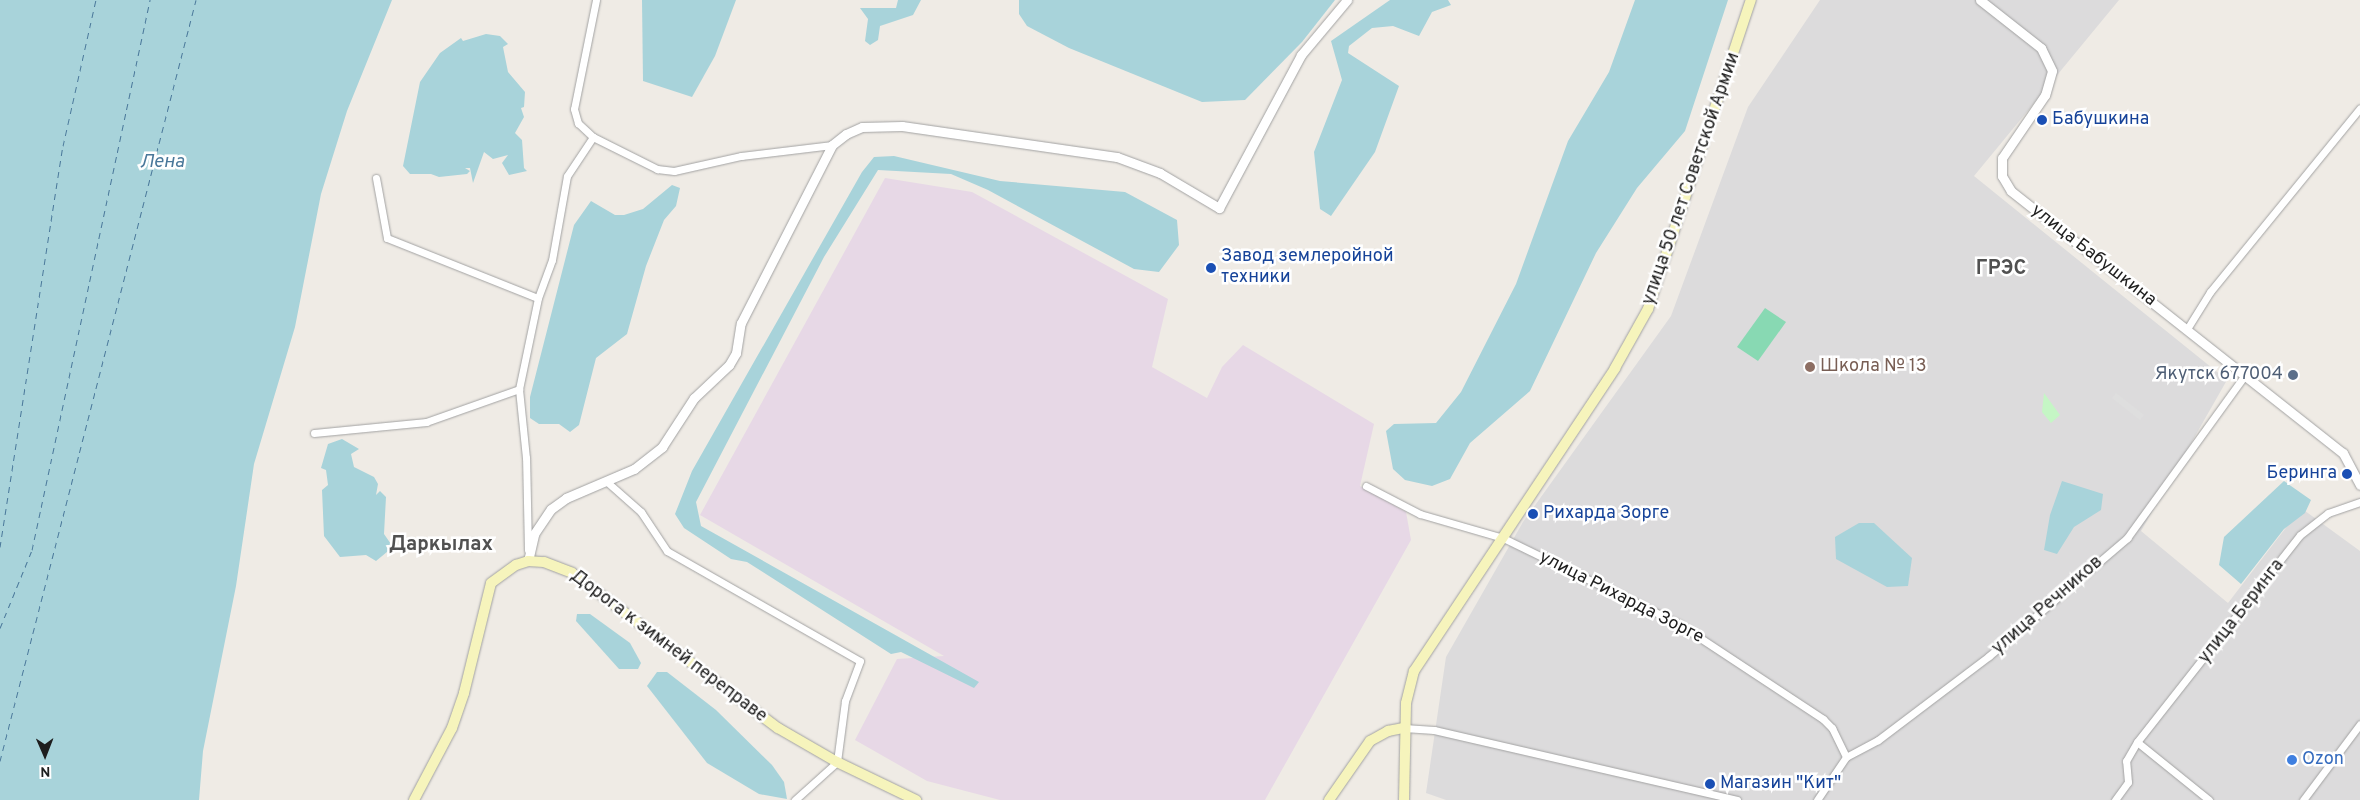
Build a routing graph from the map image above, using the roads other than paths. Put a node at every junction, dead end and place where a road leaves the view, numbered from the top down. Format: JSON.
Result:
{"nodes":[{"id":1,"x":596,"y":0,"type":"edge"},
{"id":2,"x":1347,"y":0,"type":"edge"},
{"id":3,"x":1751,"y":0,"type":"edge"},
{"id":4,"x":1980,"y":0,"type":"edge"},
{"id":5,"x":2360,"y":108,"type":"edge"},
{"id":6,"x":593,"y":138,"type":"junction"},
{"id":7,"x":832,"y":145,"type":"junction"},
{"id":8,"x":376,"y":178,"type":"dead end"},
{"id":9,"x":538,"y":298,"type":"junction"},
{"id":10,"x":2187,"y":329,"type":"junction"},
{"id":11,"x":2245,"y":375,"type":"junction"},
{"id":12,"x":519,"y":389,"type":"junction"},
{"id":13,"x":314,"y":433,"type":"dead end"},
{"id":14,"x":2358,"y":470,"type":"edge"},
{"id":15,"x":606,"y":480,"type":"junction"},
{"id":16,"x":2360,"y":484,"type":"edge"},
{"id":17,"x":1366,"y":486,"type":"dead end"},
{"id":18,"x":2360,"y":502,"type":"edge"},
{"id":19,"x":1503,"y":538,"type":"junction"},
{"id":20,"x":528,"y":561,"type":"junction"},
{"id":21,"x":2360,"y":724,"type":"edge"},
{"id":22,"x":1404,"y":728,"type":"junction"},
{"id":23,"x":2137,"y":742,"type":"junction"},
{"id":24,"x":1846,"y":757,"type":"junction"},
{"id":25,"x":837,"y":762,"type":"junction"},
{"id":26,"x":414,"y":800,"type":"edge"},
{"id":27,"x":795,"y":800,"type":"edge"},
{"id":28,"x":916,"y":800,"type":"edge"},
{"id":29,"x":1328,"y":800,"type":"edge"},
{"id":30,"x":1404,"y":800,"type":"edge"},
{"id":31,"x":1738,"y":800,"type":"edge"},
{"id":32,"x":1817,"y":800,"type":"edge"},
{"id":33,"x":2116,"y":800,"type":"edge"},
{"id":34,"x":2209,"y":800,"type":"edge"},
{"id":35,"x":2303,"y":800,"type":"edge"}],
"edges":[{"from":1,"to":6,"type":"street"},
{"from":2,"to":7,"type":"street"},
{"from":3,"to":19,"type":"main road","name":"улица 50 лет Советской Армии"},
{"from":4,"to":10,"type":"street","name":"улица Бабушкина"},
{"from":5,"to":10,"type":"street"},
{"from":6,"to":7,"type":"street"},
{"from":6,"to":9,"type":"street"},
{"from":7,"to":15,"type":"street"},
{"from":8,"to":9,"type":"street"},
{"from":9,"to":12,"type":"street"},
{"from":10,"to":11,"type":"street","name":"улица Бабушкина"},
{"from":11,"to":14,"type":"street","name":"улица Бабушкина"},
{"from":11,"to":24,"type":"street","name":"улица Речников"},
{"from":12,"to":13,"type":"street"},
{"from":12,"to":20,"type":"street"},
{"from":14,"to":16,"type":"street"},
{"from":15,"to":20,"type":"street"},
{"from":15,"to":25,"type":"street"},
{"from":17,"to":19,"type":"street","name":"улица Рихарда Зорге"},
{"from":18,"to":23,"type":"street","name":"улица Беринга"},
{"from":19,"to":22,"type":"main road","name":"улица 50 лет Советской Армии"},
{"from":19,"to":24,"type":"street","name":"улица Рихарда Зорге"},
{"from":20,"to":25,"type":"main road","name":"Дорога к зимней переправе"},
{"from":20,"to":26,"type":"main road"},
{"from":21,"to":35,"type":"street"},
{"from":22,"to":29,"type":"main road"},
{"from":22,"to":30,"type":"main road","name":"улица 50 лет Советской Армии"},
{"from":22,"to":31,"type":"street"},
{"from":23,"to":33,"type":"street","name":"улица Беринга"},
{"from":23,"to":34,"type":"street"},
{"from":24,"to":32,"type":"street","name":"улица Речников"},
{"from":25,"to":27,"type":"street"},
{"from":25,"to":28,"type":"main road","name":"Дорога к зимней переправе"}]}
